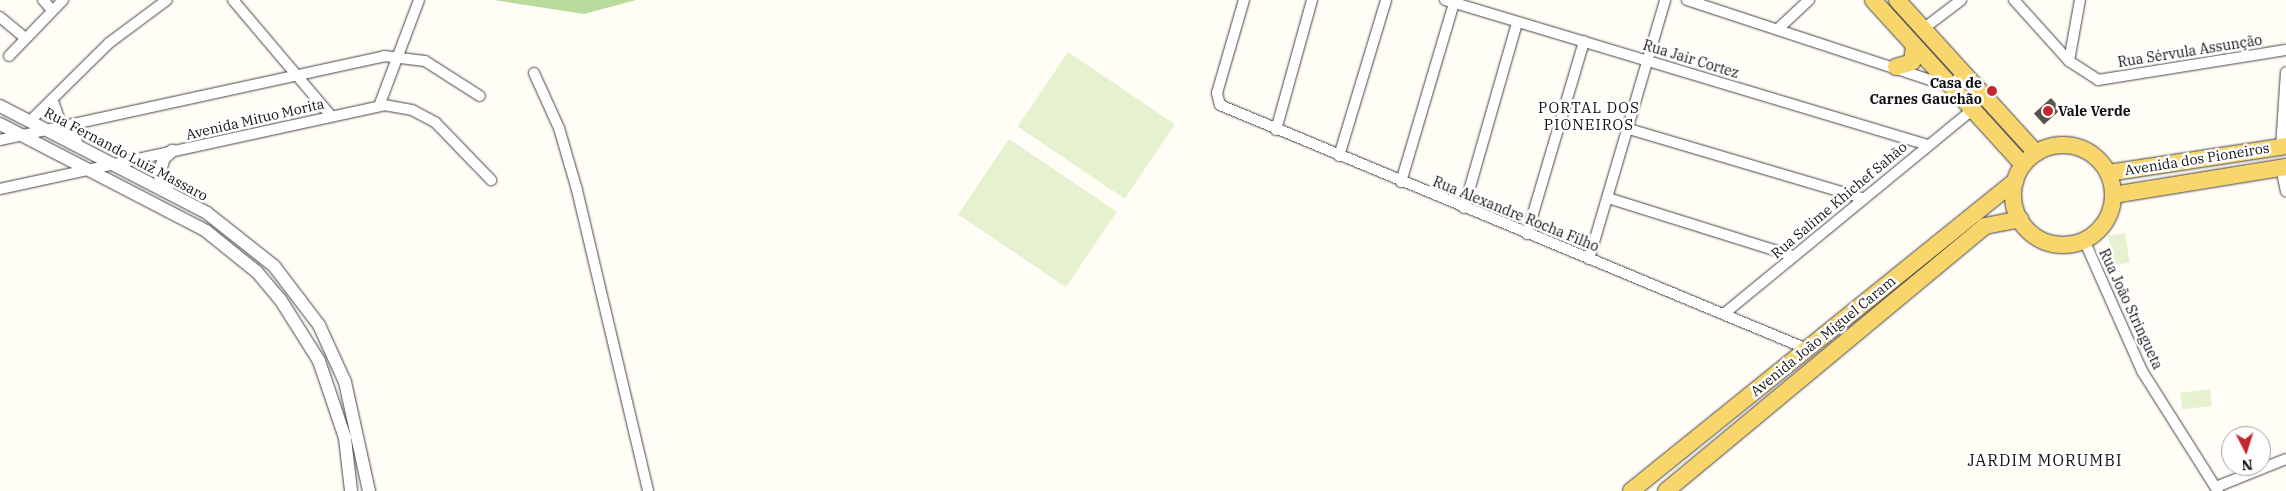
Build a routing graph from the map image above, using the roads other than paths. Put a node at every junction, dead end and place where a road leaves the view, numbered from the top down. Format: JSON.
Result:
{"nodes":[{"id":1,"x":43,"y":0,"type":"edge"},
{"id":2,"x":63,"y":0,"type":"edge"},
{"id":3,"x":167,"y":0,"type":"edge"},
{"id":4,"x":233,"y":0,"type":"edge"},
{"id":5,"x":419,"y":0,"type":"edge"},
{"id":6,"x":1244,"y":0,"type":"edge"},
{"id":7,"x":1312,"y":0,"type":"edge"},
{"id":8,"x":1386,"y":0,"type":"edge"},
{"id":9,"x":1665,"y":0,"type":"edge"},
{"id":10,"x":1688,"y":0,"type":"edge"},
{"id":11,"x":1809,"y":0,"type":"edge"},
{"id":12,"x":1873,"y":0,"type":"edge"},
{"id":13,"x":1897,"y":0,"type":"edge"},
{"id":14,"x":1961,"y":0,"type":"edge"},
{"id":15,"x":2014,"y":0,"type":"edge"},
{"id":16,"x":2080,"y":0,"type":"edge"},
{"id":17,"x":1450,"y":1,"type":"edge"},
{"id":18,"x":52,"y":10,"type":"junction"},
{"id":19,"x":0,"y":17,"type":"edge"},
{"id":20,"x":1517,"y":23,"type":"junction"},
{"id":21,"x":1780,"y":27,"type":"junction"},
{"id":22,"x":1923,"y":29,"type":"junction"},
{"id":23,"x":24,"y":37,"type":"junction"},
{"id":24,"x":1584,"y":41,"type":"junction"},
{"id":25,"x":1914,"y":46,"type":"junction"},
{"id":26,"x":2286,"y":50,"type":"edge"},
{"id":27,"x":398,"y":55,"type":"junction"},
{"id":28,"x":9,"y":56,"type":"dead end"},
{"id":29,"x":1647,"y":60,"type":"junction"},
{"id":30,"x":2069,"y":61,"type":"junction"},
{"id":31,"x":1896,"y":67,"type":"junction"},
{"id":32,"x":2286,"y":72,"type":"edge"},
{"id":33,"x":534,"y":73,"type":"dead end"},
{"id":34,"x":1965,"y":73,"type":"junction"},
{"id":35,"x":297,"y":74,"type":"junction"},
{"id":36,"x":1949,"y":86,"type":"junction"},
{"id":37,"x":480,"y":96,"type":"dead end"},
{"id":38,"x":52,"y":101,"type":"junction"},
{"id":39,"x":0,"y":106,"type":"edge"},
{"id":40,"x":379,"y":106,"type":"junction"},
{"id":41,"x":1972,"y":110,"type":"junction"},
{"id":42,"x":331,"y":116,"type":"junction"},
{"id":43,"x":30,"y":121,"type":"junction"},
{"id":44,"x":0,"y":124,"type":"edge"},
{"id":45,"x":64,"y":127,"type":"junction"},
{"id":46,"x":1629,"y":129,"type":"junction"},
{"id":47,"x":47,"y":130,"type":"junction"},
{"id":48,"x":1276,"y":130,"type":"junction"},
{"id":49,"x":21,"y":135,"type":"junction"},
{"id":50,"x":0,"y":140,"type":"edge"},
{"id":51,"x":1928,"y":144,"type":"junction"},
{"id":52,"x":79,"y":146,"type":"junction"},
{"id":53,"x":2284,"y":146,"type":"edge"},
{"id":54,"x":172,"y":151,"type":"junction"},
{"id":55,"x":2036,"y":153,"type":"junction"},
{"id":56,"x":1338,"y":156,"type":"junction"},
{"id":57,"x":114,"y":164,"type":"junction"},
{"id":58,"x":2023,"y":165,"type":"junction"},
{"id":59,"x":2284,"y":168,"type":"edge"},
{"id":60,"x":92,"y":170,"type":"junction"},
{"id":61,"x":2108,"y":173,"type":"junction"},
{"id":62,"x":491,"y":180,"type":"dead end"},
{"id":63,"x":2015,"y":181,"type":"junction"},
{"id":64,"x":1401,"y":182,"type":"junction"},
{"id":65,"x":0,"y":189,"type":"edge"},
{"id":66,"x":168,"y":191,"type":"junction"},
{"id":67,"x":2286,"y":192,"type":"edge"},
{"id":68,"x":2113,"y":195,"type":"junction"},
{"id":69,"x":1608,"y":198,"type":"junction"},
{"id":70,"x":1862,"y":198,"type":"junction"},
{"id":71,"x":1464,"y":208,"type":"junction"},
{"id":72,"x":2020,"y":219,"type":"junction"},
{"id":73,"x":1527,"y":234,"type":"junction"},
{"id":74,"x":2084,"y":240,"type":"junction"},
{"id":75,"x":1793,"y":256,"type":"junction"},
{"id":76,"x":1589,"y":259,"type":"junction"},
{"id":77,"x":1725,"y":314,"type":"junction"},
{"id":78,"x":1807,"y":350,"type":"junction"},
{"id":79,"x":2286,"y":459,"type":"edge"},
{"id":80,"x":2217,"y":489,"type":"edge"},
{"id":81,"x":351,"y":491,"type":"edge"},
{"id":82,"x":369,"y":491,"type":"edge"},
{"id":83,"x":648,"y":491,"type":"edge"},
{"id":84,"x":1631,"y":491,"type":"edge"},
{"id":85,"x":1666,"y":491,"type":"edge"}],
"edges":[{"from":1,"to":18,"type":"street"},
{"from":2,"to":18,"type":"street"},
{"from":3,"to":38,"type":"street"},
{"from":4,"to":35,"type":"street"},
{"from":5,"to":27,"type":"street"},
{"from":6,"to":48,"type":"street","name":"Rua Alexandre Rocha Filho"},
{"from":7,"to":48,"type":"street"},
{"from":8,"to":56,"type":"street"},
{"from":9,"to":29,"type":"street"},
{"from":10,"to":21,"type":"street"},
{"from":11,"to":21,"type":"street"},
{"from":12,"to":25,"type":"main road"},
{"from":13,"to":22,"type":"main road"},
{"from":14,"to":22,"type":"street"},
{"from":15,"to":30,"type":"street"},
{"from":16,"to":30,"type":"street"},
{"from":17,"to":20,"type":"street","name":"Rua Jair Cortez"},
{"from":17,"to":64,"type":"street"},
{"from":18,"to":23,"type":"street"},
{"from":19,"to":23,"type":"street"},
{"from":20,"to":24,"type":"street","name":"Rua Jair Cortez"},
{"from":20,"to":71,"type":"street"},
{"from":21,"to":31,"type":"street"},
{"from":22,"to":34,"type":"main road"},
{"from":23,"to":28,"type":"street"},
{"from":24,"to":29,"type":"street","name":"Rua Jair Cortez"},
{"from":24,"to":73,"type":"street"},
{"from":25,"to":31,"type":"main road"},
{"from":25,"to":36,"type":"main road"},
{"from":26,"to":30,"type":"street","name":"Rua Sérvula Assunção"},
{"from":27,"to":35,"type":"street"},
{"from":27,"to":37,"type":"street"},
{"from":27,"to":40,"type":"street"},
{"from":29,"to":46,"type":"street"},
{"from":29,"to":51,"type":"street","name":"Rua Jair Cortez"},
{"from":31,"to":36,"type":"street"},
{"from":32,"to":53,"type":"street"},
{"from":33,"to":83,"type":"street"},
{"from":34,"to":36,"type":"street"},
{"from":34,"to":55,"type":"main road"},
{"from":35,"to":42,"type":"street"},
{"from":35,"to":45,"type":"street"},
{"from":36,"to":41,"type":"main road"},
{"from":38,"to":43,"type":"street"},
{"from":38,"to":45,"type":"street"},
{"from":39,"to":43,"type":"street","name":"Rua Fernando Luiz Massaro"},
{"from":40,"to":42,"type":"street","name":"Avenida Mituo Morita"},
{"from":40,"to":62,"type":"street","name":"Avenida Mituo Morita"},
{"from":41,"to":51,"type":"street","name":"Rua Salime Khichef Sahão"},
{"from":41,"to":58,"type":"main road"},
{"from":42,"to":54,"type":"street","name":"Avenida Mituo Morita"},
{"from":43,"to":47,"type":"street","name":"Rua Fernando Luiz Massaro"},
{"from":44,"to":49,"type":"street"},
{"from":45,"to":47,"type":"street"},
{"from":45,"to":52,"type":"street"},
{"from":46,"to":69,"type":"street"},
{"from":46,"to":70,"type":"street"},
{"from":47,"to":49,"type":"street"},
{"from":47,"to":52,"type":"street","name":"Rua Fernando Luiz Massaro"},
{"from":48,"to":56,"type":"street","name":"Rua Alexandre Rocha Filho"},
{"from":49,"to":50,"type":"street"},
{"from":49,"to":60,"type":"street"},
{"from":51,"to":70,"type":"street","name":"Rua Salime Khichef Sahão"},
{"from":52,"to":57,"type":"street","name":"Rua Fernando Luiz Massaro"},
{"from":53,"to":61,"type":"main road","name":"Avenida dos Pioneiros"},
{"from":54,"to":57,"type":"street","name":"Avenida Mituo Morita"},
{"from":54,"to":66,"type":"street"},
{"from":55,"to":58,"type":"main road"},
{"from":55,"to":61,"type":"main road"},
{"from":56,"to":64,"type":"street","name":"Rua Alexandre Rocha Filho"},
{"from":57,"to":60,"type":"street","name":"Avenida Mituo Morita"},
{"from":57,"to":66,"type":"street","name":"Rua Fernando Luiz Massaro"},
{"from":58,"to":63,"type":"main road"},
{"from":59,"to":67,"type":"street"},
{"from":59,"to":68,"type":"main road","name":"Avenida dos Pioneiros"},
{"from":60,"to":65,"type":"street","name":"Avenida Mituo Morita"},
{"from":60,"to":81,"type":"street"},
{"from":61,"to":68,"type":"main road"},
{"from":63,"to":72,"type":"main road"},
{"from":63,"to":78,"type":"main road","name":"Avenida João Miguel Caram"},
{"from":64,"to":71,"type":"street","name":"Rua Alexandre Rocha Filho"},
{"from":66,"to":82,"type":"street","name":"Rua Fernando Luiz Massaro"},
{"from":68,"to":74,"type":"main road"},
{"from":69,"to":75,"type":"street"},
{"from":69,"to":76,"type":"street"},
{"from":70,"to":75,"type":"street","name":"Rua Salime Khichef Sahão"},
{"from":71,"to":73,"type":"street","name":"Rua Alexandre Rocha Filho"},
{"from":72,"to":74,"type":"main road"},
{"from":72,"to":85,"type":"main road","name":"Avenida João Miguel Caram"},
{"from":73,"to":76,"type":"street","name":"Rua Alexandre Rocha Filho"},
{"from":74,"to":80,"type":"street","name":"Rua João Stringueta"},
{"from":75,"to":77,"type":"street","name":"Rua Salime Khichef Sahão"},
{"from":76,"to":77,"type":"street","name":"Rua Alexandre Rocha Filho"},
{"from":77,"to":78,"type":"street","name":"Rua Alexandre Rocha Filho"},
{"from":78,"to":84,"type":"main road","name":"Avenida João Miguel Caram"},
{"from":79,"to":80,"type":"street"}]}
